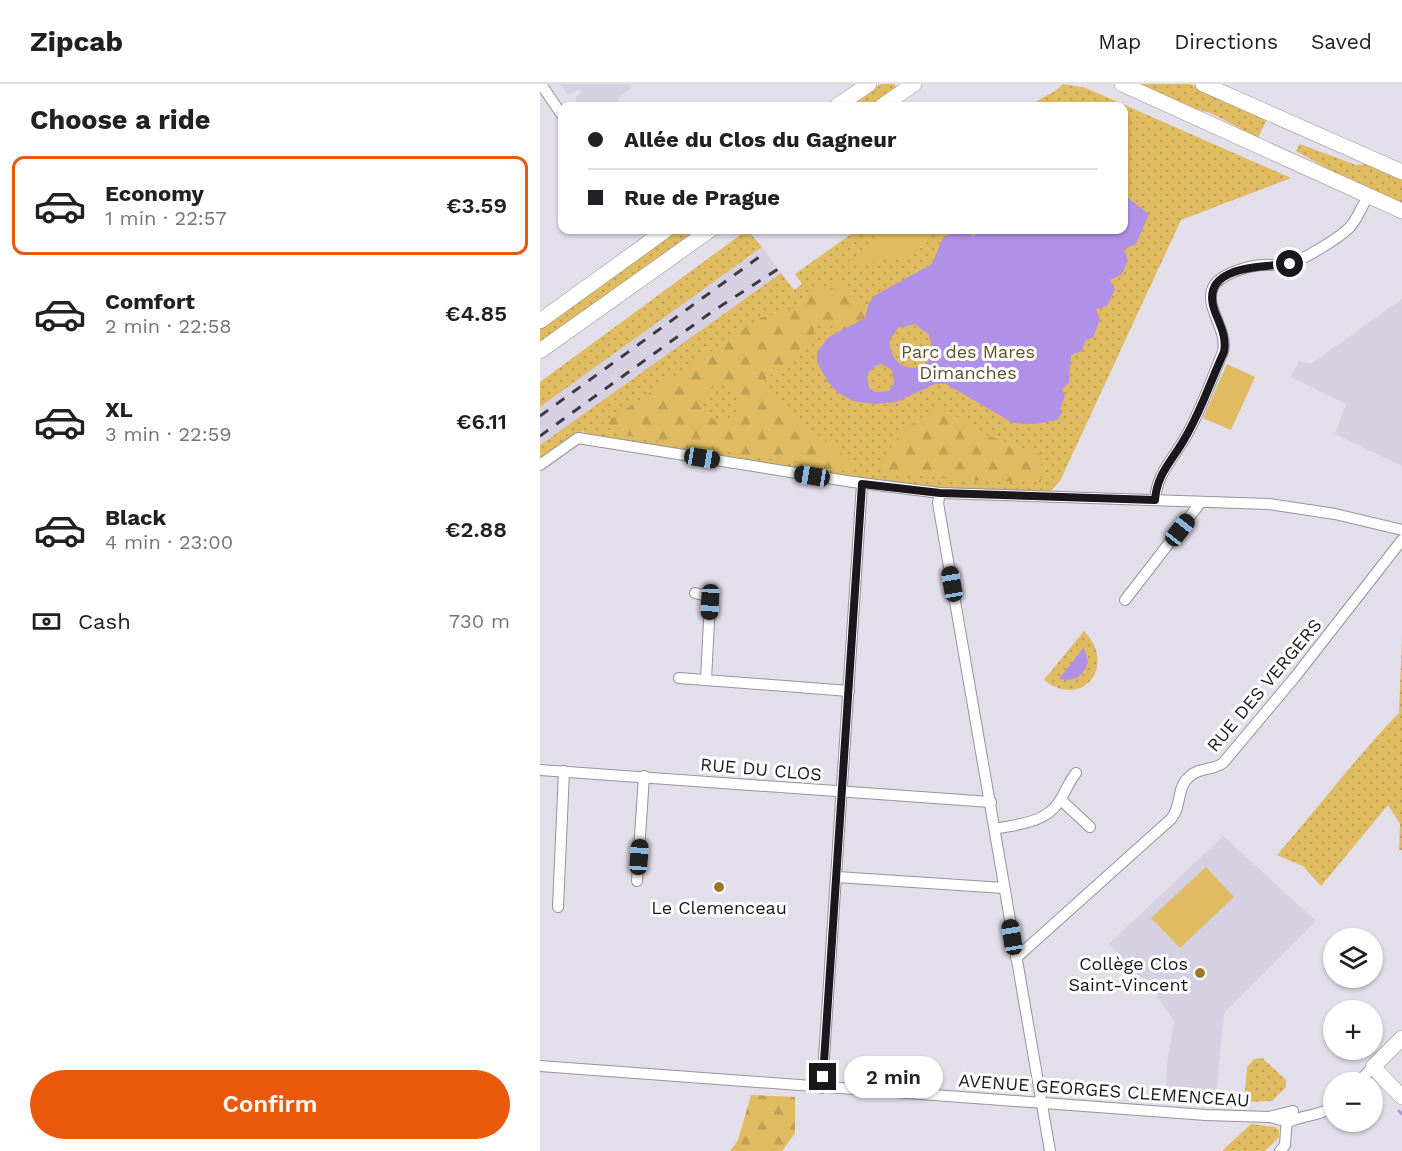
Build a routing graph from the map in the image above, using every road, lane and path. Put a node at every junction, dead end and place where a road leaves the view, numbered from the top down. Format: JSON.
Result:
{"nodes":[{"id":1,"x":541,"y":84,"type":"edge"},
{"id":2,"x":869,"y":84,"type":"edge"},
{"id":3,"x":914,"y":84,"type":"edge"},
{"id":4,"x":1122,"y":84,"type":"edge"},
{"id":5,"x":1203,"y":84,"type":"edge"},
{"id":6,"x":843,"y":102,"type":"edge"},
{"id":7,"x":888,"y":102,"type":"edge"},
{"id":8,"x":558,"y":109,"type":"edge"},
{"id":9,"x":1402,"y":172,"type":"edge"},
{"id":10,"x":1368,"y":196,"type":"junction"},
{"id":11,"x":1402,"y":211,"type":"edge"},
{"id":12,"x":648,"y":234,"type":"edge"},
{"id":13,"x":704,"y":234,"type":"edge"},
{"id":14,"x":540,"y":321,"type":"edge"},
{"id":15,"x":540,"y":351,"type":"edge"},
{"id":16,"x":540,"y":465,"type":"edge"},
{"id":17,"x":862,"y":484,"type":"junction"},
{"id":18,"x":940,"y":493,"type":"junction"},
{"id":19,"x":1155,"y":500,"type":"junction"},
{"id":20,"x":1201,"y":502,"type":"junction"},
{"id":21,"x":1402,"y":530,"type":"edge"},
{"id":22,"x":1402,"y":540,"type":"edge"},
{"id":23,"x":695,"y":593,"type":"dead end"},
{"id":24,"x":1125,"y":600,"type":"dead end"},
{"id":25,"x":679,"y":678,"type":"dead end"},
{"id":26,"x":706,"y":680,"type":"junction"},
{"id":27,"x":849,"y":691,"type":"junction"},
{"id":28,"x":540,"y":770,"type":"edge"},
{"id":29,"x":564,"y":771,"type":"junction"},
{"id":30,"x":1076,"y":773,"type":"dead end"},
{"id":31,"x":644,"y":776,"type":"junction"},
{"id":32,"x":843,"y":792,"type":"junction"},
{"id":33,"x":1061,"y":800,"type":"junction"},
{"id":34,"x":991,"y":802,"type":"junction"},
{"id":35,"x":1090,"y":827,"type":"dead end"},
{"id":36,"x":995,"y":829,"type":"junction"},
{"id":37,"x":837,"y":877,"type":"junction"},
{"id":38,"x":637,"y":881,"type":"dead end"},
{"id":39,"x":1004,"y":888,"type":"junction"},
{"id":40,"x":558,"y":907,"type":"dead end"},
{"id":41,"x":1016,"y":958,"type":"junction"},
{"id":42,"x":1402,"y":1038,"type":"edge"},
{"id":43,"x":540,"y":1066,"type":"edge"},
{"id":44,"x":1373,"y":1067,"type":"junction"},
{"id":45,"x":1368,"y":1072,"type":"edge"},
{"id":46,"x":822,"y":1088,"type":"junction"},
{"id":47,"x":1402,"y":1098,"type":"edge"},
{"id":48,"x":1041,"y":1102,"type":"junction"},
{"id":49,"x":1293,"y":1111,"type":"junction"},
{"id":50,"x":1323,"y":1112,"type":"edge"},
{"id":51,"x":1312,"y":1114,"type":"junction"},
{"id":52,"x":1270,"y":1117,"type":"junction"},
{"id":53,"x":1285,"y":1122,"type":"junction"},
{"id":54,"x":1050,"y":1151,"type":"edge"},
{"id":55,"x":1280,"y":1151,"type":"edge"}],
"edges":[{"from":1,"to":8,"type":"street"},
{"from":2,"to":6,"type":"main road"},
{"from":3,"to":7,"type":"main road"},
{"from":4,"to":10,"type":"main road"},
{"from":5,"to":9,"type":"main road"},
{"from":10,"to":11,"type":"main road"},
{"from":10,"to":19,"type":"street"},
{"from":12,"to":14,"type":"main road"},
{"from":13,"to":15,"type":"main road"},
{"from":16,"to":17,"type":"street"},
{"from":17,"to":18,"type":"street"},
{"from":17,"to":27,"type":"street"},
{"from":18,"to":19,"type":"street"},
{"from":18,"to":34,"type":"street"},
{"from":19,"to":20,"type":"street"},
{"from":20,"to":21,"type":"street"},
{"from":20,"to":24,"type":"street"},
{"from":22,"to":41,"type":"street","name":"RUE DES VERGERS"},
{"from":23,"to":26,"type":"street"},
{"from":25,"to":26,"type":"street"},
{"from":26,"to":27,"type":"street"},
{"from":27,"to":32,"type":"street"},
{"from":28,"to":29,"type":"street","name":"RUE DU CLOS"},
{"from":29,"to":31,"type":"street","name":"RUE DU CLOS"},
{"from":29,"to":40,"type":"street"},
{"from":30,"to":33,"type":"street"},
{"from":31,"to":32,"type":"street","name":"RUE DU CLOS"},
{"from":31,"to":38,"type":"street"},
{"from":32,"to":34,"type":"street","name":"RUE DU CLOS"},
{"from":32,"to":37,"type":"street"},
{"from":33,"to":35,"type":"street"},
{"from":33,"to":36,"type":"street"},
{"from":34,"to":36,"type":"street"},
{"from":36,"to":39,"type":"street"},
{"from":37,"to":39,"type":"street"},
{"from":37,"to":46,"type":"street"},
{"from":39,"to":41,"type":"street"},
{"from":41,"to":48,"type":"street"},
{"from":42,"to":44,"type":"main road"},
{"from":43,"to":46,"type":"street","name":"AVENUE GEORGES CLEMENCEAU"},
{"from":44,"to":45,"type":"street"},
{"from":44,"to":47,"type":"main road"},
{"from":46,"to":48,"type":"street","name":"AVENUE GEORGES CLEMENCEAU"},
{"from":48,"to":52,"type":"street","name":"AVENUE GEORGES CLEMENCEAU"},
{"from":48,"to":54,"type":"street"},
{"from":49,"to":51,"type":"street"},
{"from":49,"to":52,"type":"street","name":"AVENUE GEORGES CLEMENCEAU"},
{"from":49,"to":53,"type":"street"},
{"from":50,"to":51,"type":"street"},
{"from":51,"to":53,"type":"street"},
{"from":52,"to":53,"type":"street","name":"AVENUE GEORGES CLEMENCEAU"},
{"from":53,"to":55,"type":"street"}]}
